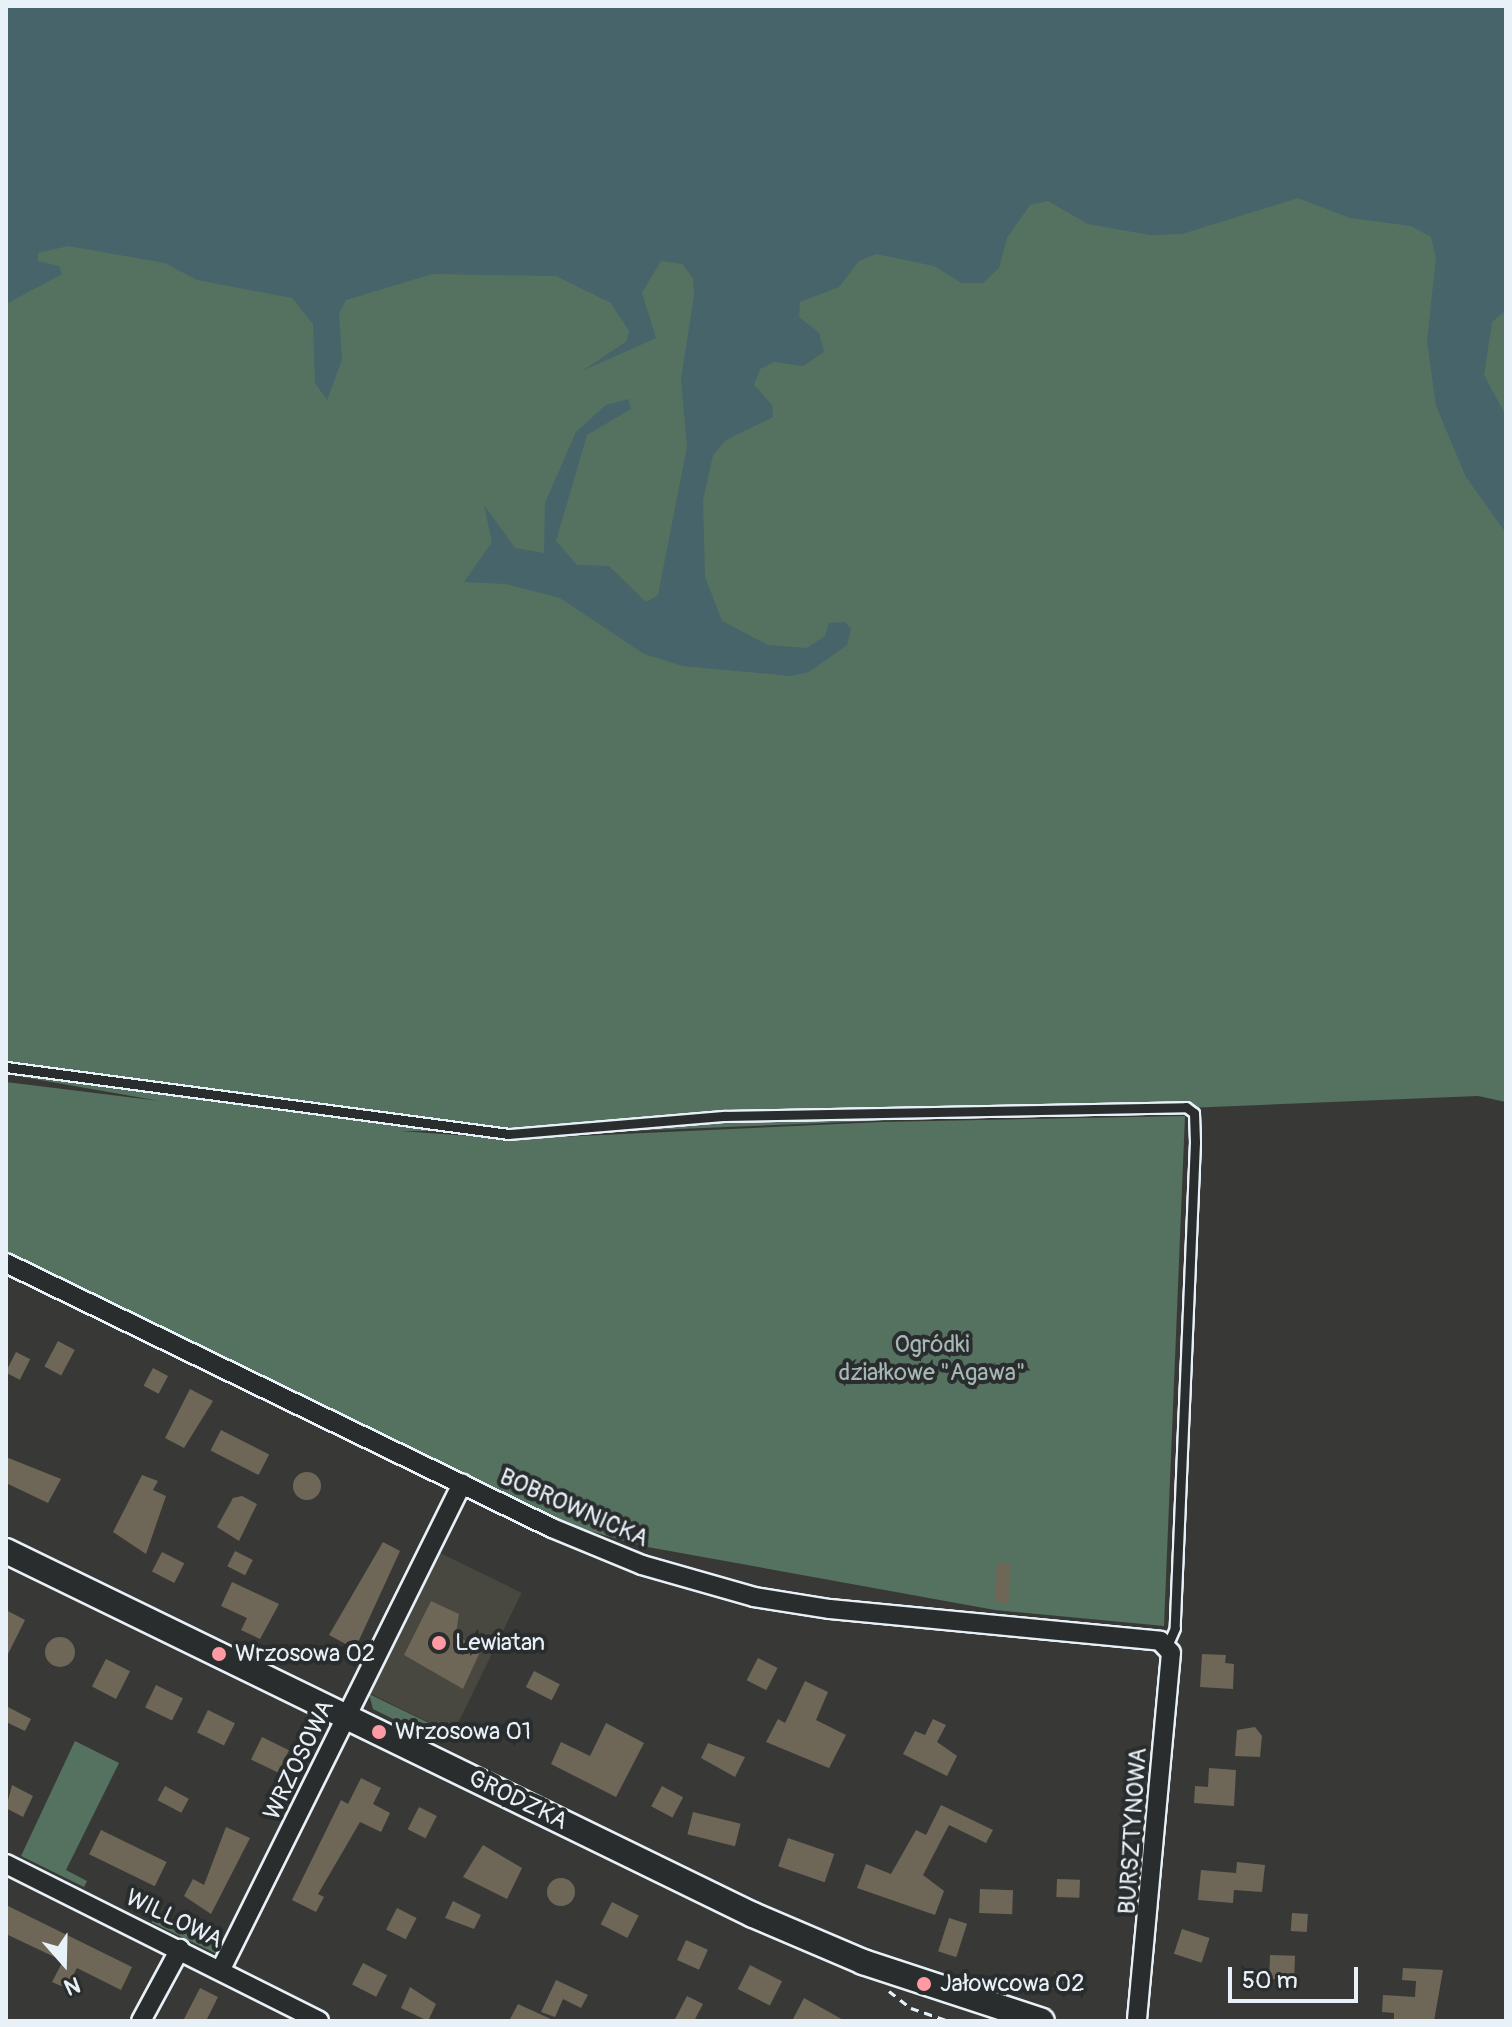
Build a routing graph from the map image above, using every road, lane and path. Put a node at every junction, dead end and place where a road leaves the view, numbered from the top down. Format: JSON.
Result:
{"nodes":[{"id":1,"x":6,"y":1067,"type":"edge"},
{"id":2,"x":6,"y":1263,"type":"edge"},
{"id":3,"x":462,"y":1484,"type":"junction"},
{"id":4,"x":6,"y":1551,"type":"edge"},
{"id":5,"x":1167,"y":1646,"type":"junction"},
{"id":6,"x":346,"y":1716,"type":"junction"},
{"id":7,"x":6,"y":1864,"type":"edge"},
{"id":8,"x":180,"y":1949,"type":"junction"},
{"id":9,"x":221,"y":1969,"type":"junction"},
{"id":10,"x":141,"y":2021,"type":"edge"},
{"id":11,"x":319,"y":2021,"type":"edge"},
{"id":12,"x":1042,"y":2021,"type":"edge"},
{"id":13,"x":1137,"y":2021,"type":"edge"}],
"edges":[{"from":1,"to":5,"type":"lane"},
{"from":2,"to":3,"type":"street","name":"BOBROWNICKA"},
{"from":3,"to":5,"type":"street","name":"BOBROWNICKA"},
{"from":3,"to":6,"type":"street","name":"WRZOSOWA"},
{"from":4,"to":6,"type":"street","name":"GRODZKA"},
{"from":5,"to":13,"type":"street","name":"BURSZTYNOWA"},
{"from":6,"to":9,"type":"street","name":"WRZOSOWA"},
{"from":6,"to":12,"type":"street","name":"GRODZKA"},
{"from":7,"to":8,"type":"street","name":"WILLOWA"},
{"from":8,"to":9,"type":"street","name":"WILLOWA"},
{"from":8,"to":10,"type":"street"},
{"from":9,"to":11,"type":"street","name":"WILLOWA"}]}
